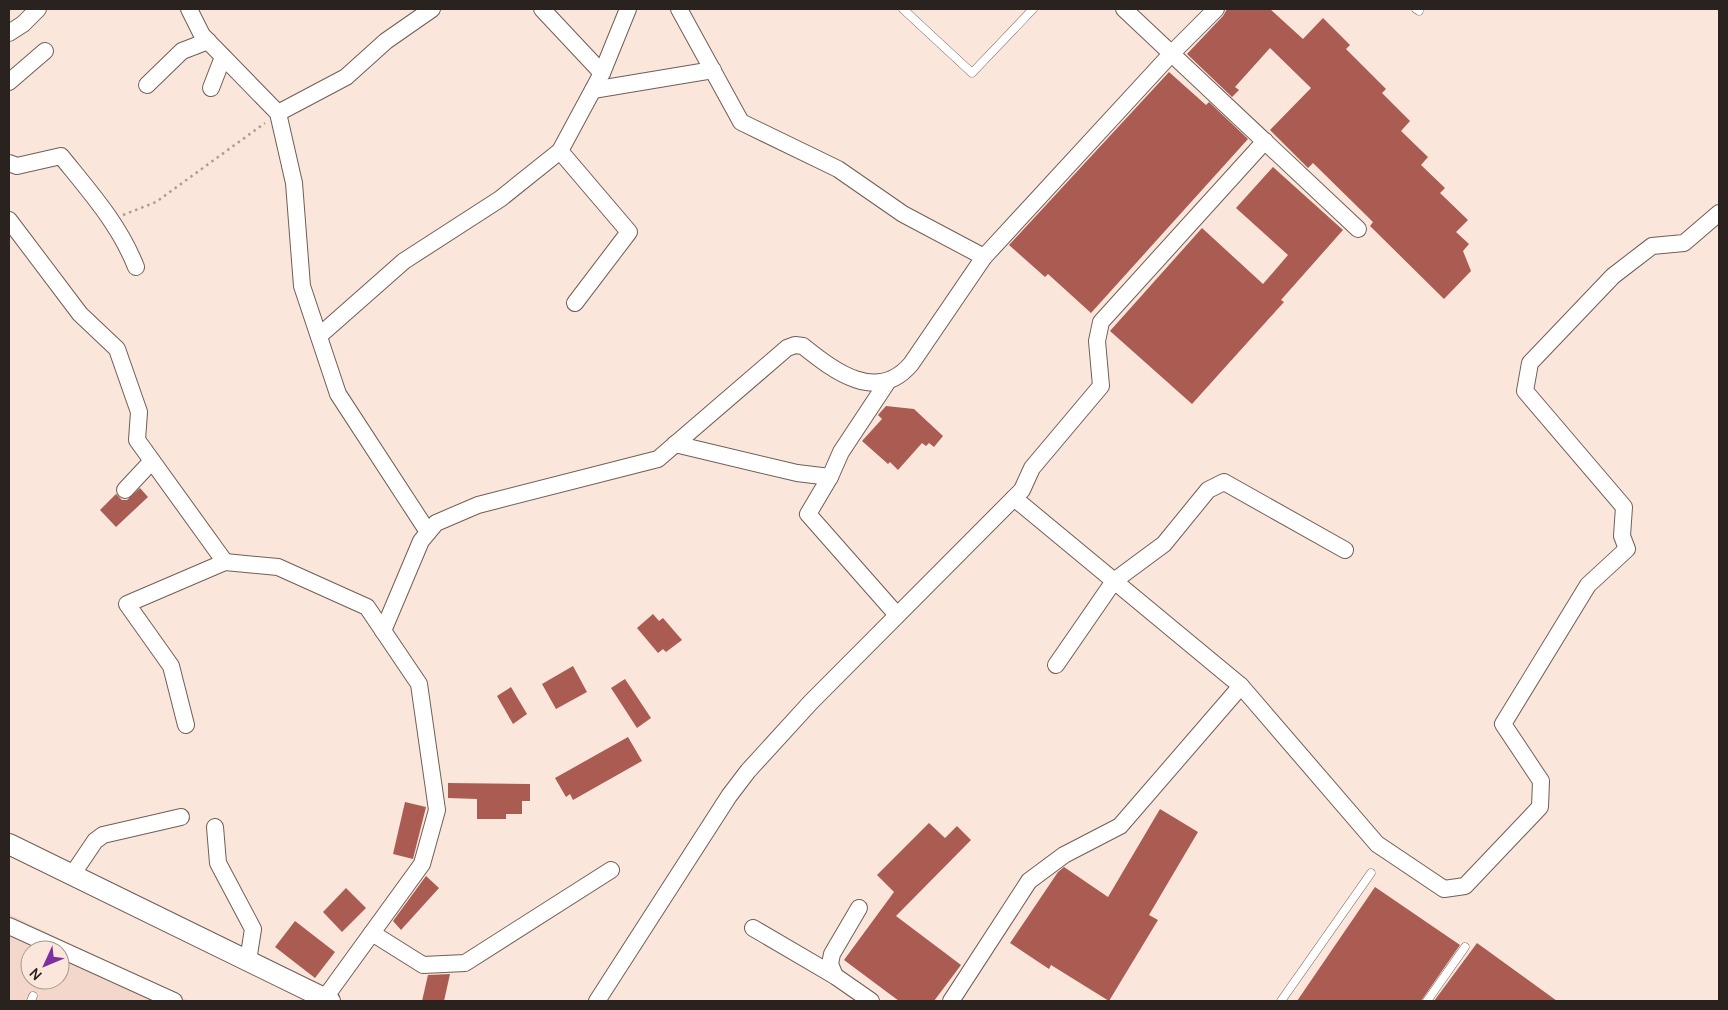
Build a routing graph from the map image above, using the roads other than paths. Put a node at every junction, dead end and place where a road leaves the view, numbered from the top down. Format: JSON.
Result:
{"nodes":[{"id":1,"x":38,"y":9,"type":"edge"},
{"id":2,"x":189,"y":9,"type":"edge"},
{"id":3,"x":432,"y":9,"type":"edge"},
{"id":4,"x":542,"y":9,"type":"edge"},
{"id":5,"x":628,"y":9,"type":"edge"},
{"id":6,"x":679,"y":9,"type":"edge"},
{"id":7,"x":903,"y":9,"type":"edge"},
{"id":8,"x":1033,"y":9,"type":"edge"},
{"id":9,"x":1124,"y":9,"type":"edge"},
{"id":10,"x":1216,"y":9,"type":"edge"},
{"id":11,"x":9,"y":33,"type":"edge"},
{"id":12,"x":208,"y":41,"type":"junction"},
{"id":13,"x":45,"y":51,"type":"dead end"},
{"id":14,"x":1172,"y":53,"type":"junction"},
{"id":15,"x":223,"y":57,"type":"junction"},
{"id":16,"x":713,"y":70,"type":"junction"},
{"id":17,"x":602,"y":74,"type":"junction"},
{"id":18,"x":9,"y":82,"type":"edge"},
{"id":19,"x":147,"y":85,"type":"dead end"},
{"id":20,"x":211,"y":88,"type":"dead end"},
{"id":21,"x":592,"y":90,"type":"junction"},
{"id":22,"x":278,"y":113,"type":"junction"},
{"id":23,"x":1264,"y":141,"type":"junction"},
{"id":24,"x":560,"y":151,"type":"junction"},
{"id":25,"x":9,"y":164,"type":"edge"},
{"id":26,"x":1719,"y":212,"type":"edge"},
{"id":27,"x":9,"y":220,"type":"edge"},
{"id":28,"x":1358,"y":229,"type":"dead end"},
{"id":29,"x":984,"y":258,"type":"junction"},
{"id":30,"x":136,"y":267,"type":"dead end"},
{"id":31,"x":575,"y":303,"type":"dead end"},
{"id":32,"x":319,"y":336,"type":"junction"},
{"id":33,"x":888,"y":381,"type":"junction"},
{"id":34,"x":674,"y":444,"type":"junction"},
{"id":35,"x":152,"y":462,"type":"junction"},
{"id":36,"x":830,"y":477,"type":"junction"},
{"id":37,"x":125,"y":490,"type":"dead end"},
{"id":38,"x":1014,"y":498,"type":"junction"},
{"id":39,"x":428,"y":532,"type":"junction"},
{"id":40,"x":1345,"y":550,"type":"dead end"},
{"id":41,"x":225,"y":562,"type":"junction"},
{"id":42,"x":1114,"y":581,"type":"junction"},
{"id":43,"x":897,"y":615,"type":"junction"},
{"id":44,"x":383,"y":631,"type":"junction"},
{"id":45,"x":1056,"y":665,"type":"dead end"},
{"id":46,"x":1242,"y":686,"type":"junction"},
{"id":47,"x":186,"y":725,"type":"dead end"},
{"id":48,"x":181,"y":817,"type":"dead end"},
{"id":49,"x":215,"y":827,"type":"dead end"},
{"id":50,"x":9,"y":844,"type":"edge"},
{"id":51,"x":612,"y":870,"type":"dead end"},
{"id":52,"x":1371,"y":873,"type":"dead end"},
{"id":53,"x":72,"y":875,"type":"junction"},
{"id":54,"x":859,"y":908,"type":"dead end"},
{"id":55,"x":9,"y":926,"type":"edge"},
{"id":56,"x":753,"y":928,"type":"dead end"},
{"id":57,"x":372,"y":933,"type":"junction"},
{"id":58,"x":1466,"y":947,"type":"dead end"},
{"id":59,"x":248,"y":961,"type":"junction"},
{"id":60,"x":836,"y":976,"type":"junction"},
{"id":61,"x":327,"y":1000,"type":"edge"},
{"id":62,"x":174,"y":1001,"type":"edge"},
{"id":63,"x":597,"y":1001,"type":"edge"},
{"id":64,"x":871,"y":1001,"type":"edge"},
{"id":65,"x":951,"y":1001,"type":"edge"},
{"id":66,"x":1280,"y":1001,"type":"edge"},
{"id":67,"x":1427,"y":1001,"type":"edge"}],
"edges":[{"from":1,"to":11,"type":"street"},
{"from":2,"to":12,"type":"street"},
{"from":3,"to":22,"type":"street"},
{"from":4,"to":17,"type":"street"},
{"from":5,"to":17,"type":"street"},
{"from":6,"to":16,"type":"street"},
{"from":7,"to":8,"type":"lane"},
{"from":9,"to":14,"type":"street"},
{"from":10,"to":14,"type":"street"},
{"from":12,"to":15,"type":"street"},
{"from":12,"to":19,"type":"street"},
{"from":13,"to":18,"type":"street"},
{"from":14,"to":23,"type":"street"},
{"from":14,"to":29,"type":"street"},
{"from":15,"to":20,"type":"street"},
{"from":15,"to":22,"type":"street"},
{"from":16,"to":21,"type":"street"},
{"from":16,"to":29,"type":"street"},
{"from":17,"to":21,"type":"street"},
{"from":21,"to":24,"type":"street"},
{"from":22,"to":32,"type":"street"},
{"from":23,"to":28,"type":"street"},
{"from":23,"to":38,"type":"street"},
{"from":24,"to":31,"type":"street"},
{"from":24,"to":32,"type":"street"},
{"from":25,"to":30,"type":"street"},
{"from":26,"to":46,"type":"street"},
{"from":27,"to":35,"type":"street"},
{"from":29,"to":33,"type":"street"},
{"from":32,"to":39,"type":"street"},
{"from":33,"to":34,"type":"street"},
{"from":33,"to":36,"type":"street"},
{"from":34,"to":36,"type":"street"},
{"from":34,"to":39,"type":"street"},
{"from":35,"to":37,"type":"street"},
{"from":35,"to":41,"type":"street"},
{"from":36,"to":43,"type":"street"},
{"from":38,"to":42,"type":"street"},
{"from":38,"to":43,"type":"street"},
{"from":39,"to":44,"type":"street"},
{"from":40,"to":42,"type":"street"},
{"from":41,"to":44,"type":"street"},
{"from":41,"to":47,"type":"street"},
{"from":42,"to":45,"type":"street"},
{"from":42,"to":46,"type":"street"},
{"from":43,"to":63,"type":"street"},
{"from":44,"to":57,"type":"street"},
{"from":46,"to":65,"type":"street"},
{"from":48,"to":53,"type":"street"},
{"from":49,"to":59,"type":"street"},
{"from":50,"to":53,"type":"street"},
{"from":51,"to":57,"type":"street"},
{"from":52,"to":66,"type":"lane"},
{"from":53,"to":59,"type":"street"},
{"from":54,"to":60,"type":"street"},
{"from":55,"to":62,"type":"street"},
{"from":56,"to":60,"type":"street"},
{"from":57,"to":61,"type":"street"},
{"from":58,"to":67,"type":"lane"},
{"from":59,"to":61,"type":"street"},
{"from":60,"to":64,"type":"street"}]}
